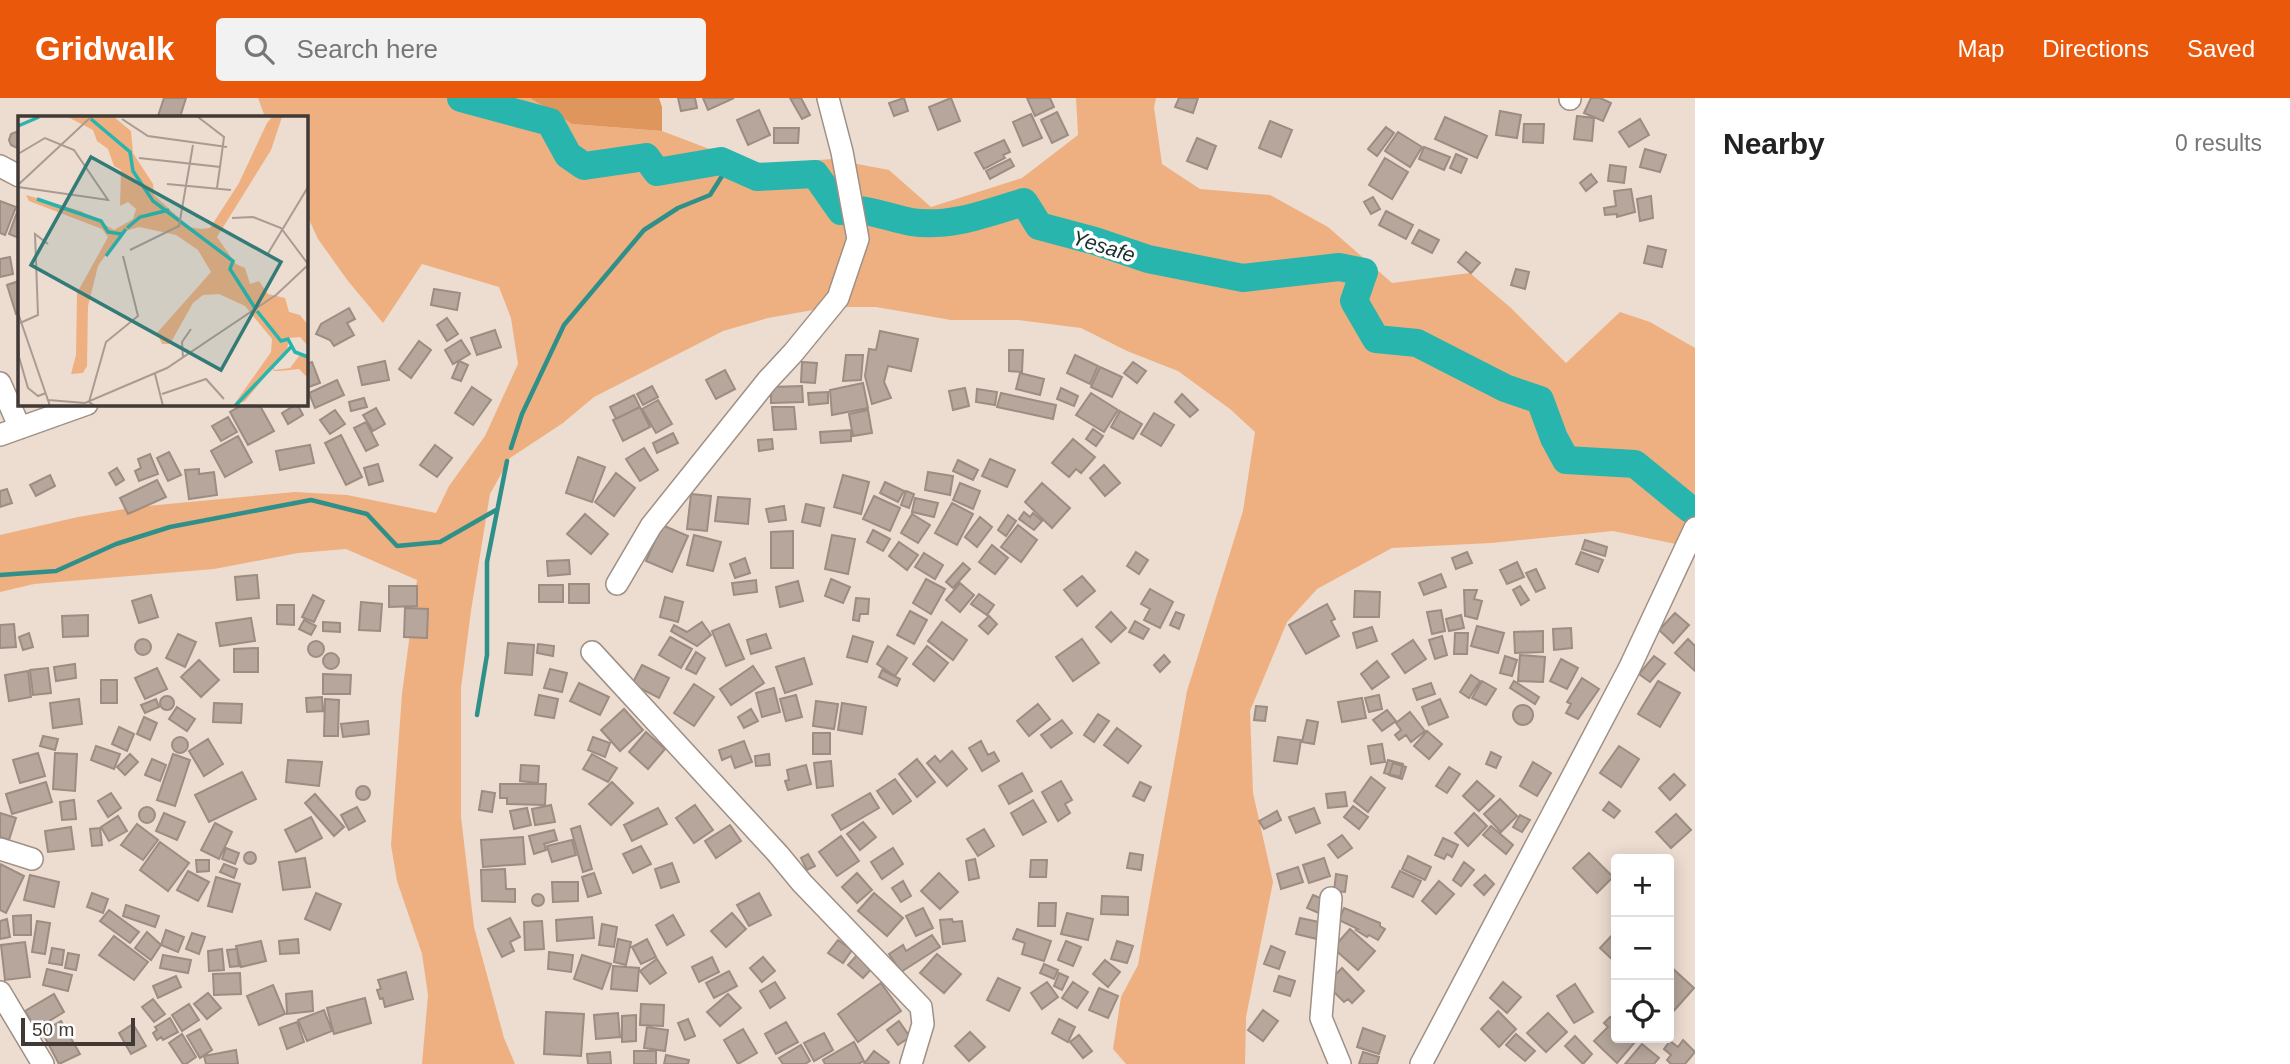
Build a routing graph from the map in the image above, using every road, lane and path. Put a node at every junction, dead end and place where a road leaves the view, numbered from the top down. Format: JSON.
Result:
{"nodes":[{"id":1,"x":828,"y":98,"type":"edge"},
{"id":2,"x":0,"y":166,"type":"edge"},
{"id":3,"x":18,"y":175,"type":"edge"},
{"id":4,"x":0,"y":383,"type":"edge"},
{"id":5,"x":15,"y":399,"type":"edge"},
{"id":6,"x":81,"y":406,"type":"edge"},
{"id":7,"x":10,"y":431,"type":"edge"},
{"id":8,"x":1695,"y":528,"type":"edge"},
{"id":9,"x":617,"y":583,"type":"dead end"},
{"id":10,"x":592,"y":652,"type":"dead end"},
{"id":11,"x":0,"y":849,"type":"edge"},
{"id":12,"x":32,"y":859,"type":"dead end"},
{"id":13,"x":1331,"y":898,"type":"dead end"},
{"id":14,"x":0,"y":992,"type":"edge"},
{"id":15,"x":43,"y":1064,"type":"edge"},
{"id":16,"x":911,"y":1064,"type":"edge"},
{"id":17,"x":1340,"y":1064,"type":"edge"},
{"id":18,"x":1421,"y":1064,"type":"edge"}],
"edges":[{"from":1,"to":9,"type":"street"},
{"from":2,"to":3,"type":"street"},
{"from":4,"to":5,"type":"street"},
{"from":5,"to":7,"type":"street"},
{"from":6,"to":7,"type":"street"},
{"from":8,"to":18,"type":"street"},
{"from":10,"to":16,"type":"street"},
{"from":11,"to":12,"type":"street"},
{"from":13,"to":17,"type":"street"},
{"from":14,"to":15,"type":"street"}]}
